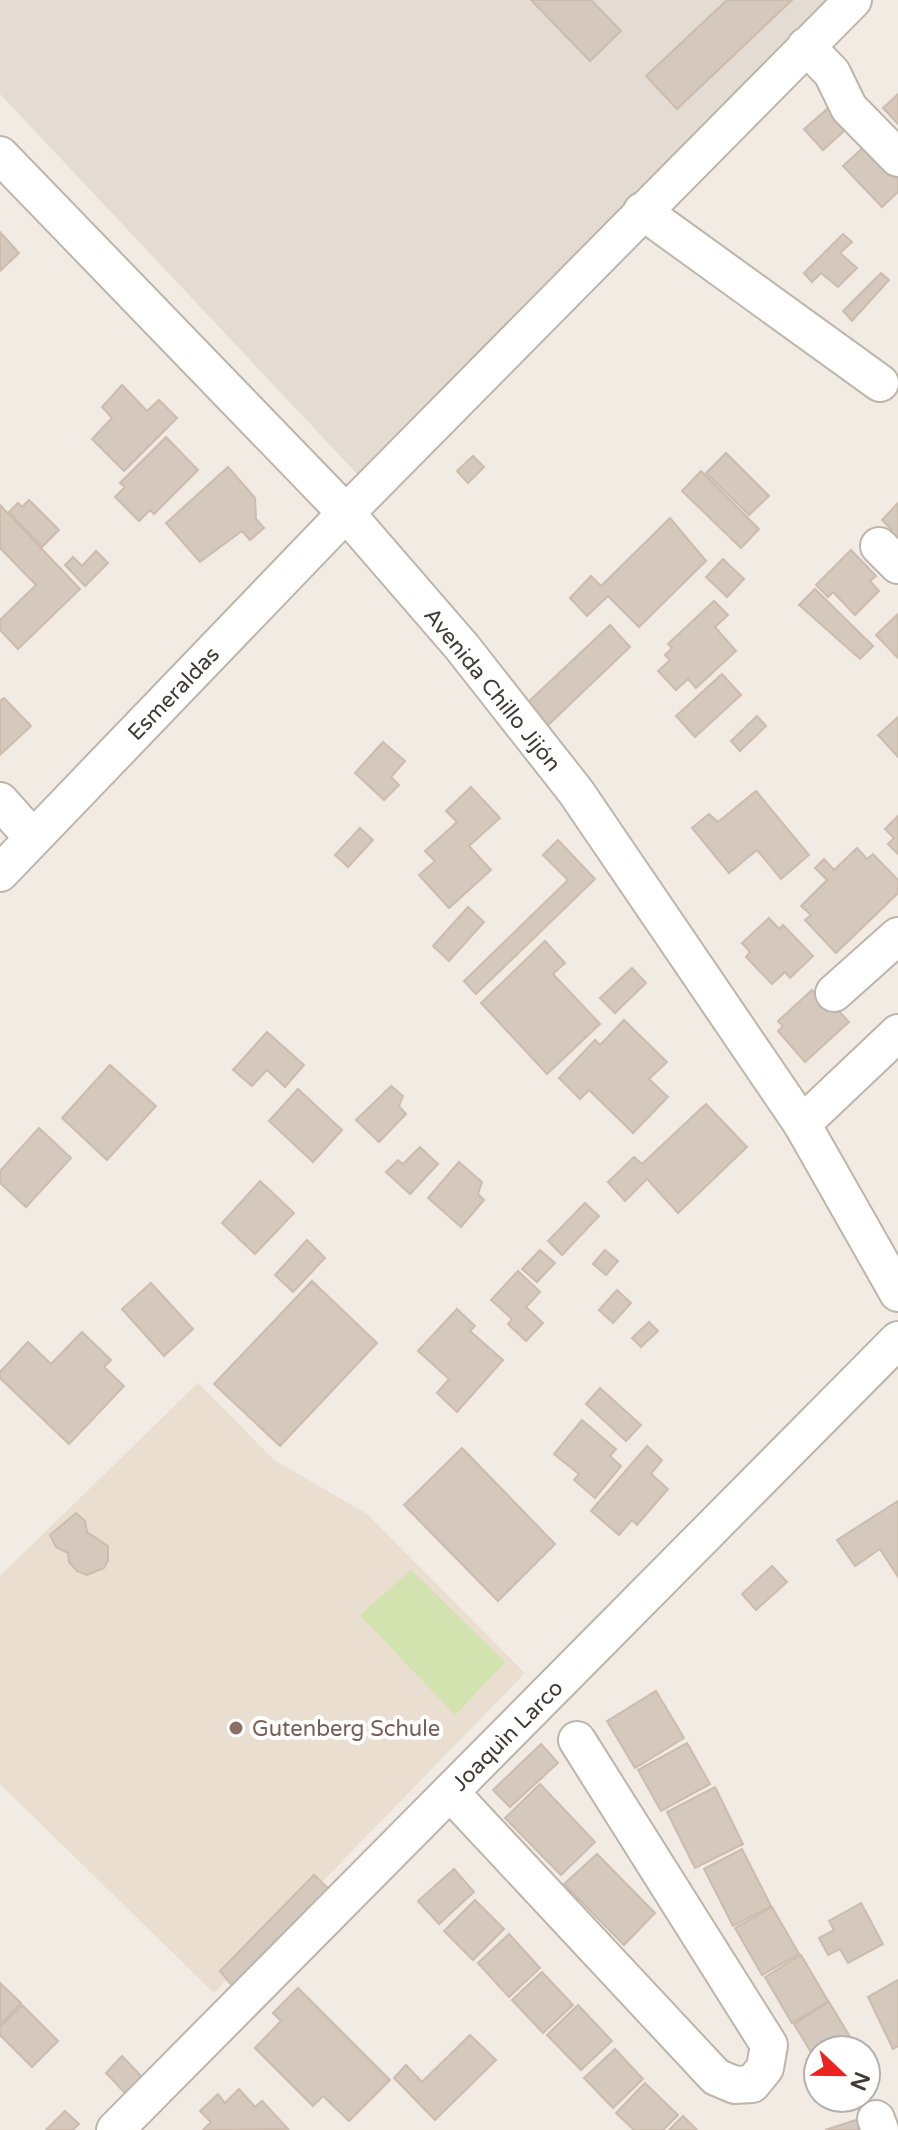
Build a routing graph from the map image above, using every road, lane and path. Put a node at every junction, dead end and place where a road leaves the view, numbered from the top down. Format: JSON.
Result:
{"nodes":[{"id":1,"x":853,"y":0,"type":"edge"},
{"id":2,"x":806,"y":46,"type":"junction"},
{"id":3,"x":0,"y":155,"type":"edge"},
{"id":4,"x":898,"y":158,"type":"edge"},
{"id":5,"x":642,"y":211,"type":"junction"},
{"id":6,"x":880,"y":383,"type":"dead end"},
{"id":7,"x":346,"y":513,"type":"junction"},
{"id":8,"x":0,"y":801,"type":"edge"},
{"id":9,"x":33,"y":838,"type":"junction"},
{"id":10,"x":0,"y":873,"type":"edge"},
{"id":11,"x":898,"y":936,"type":"edge"},
{"id":12,"x":834,"y":993,"type":"dead end"},
{"id":13,"x":898,"y":1033,"type":"edge"},
{"id":14,"x":802,"y":1124,"type":"junction"},
{"id":15,"x":898,"y":1293,"type":"edge"},
{"id":16,"x":898,"y":1340,"type":"edge"},
{"id":17,"x":577,"y":1740,"type":"dead end"},
{"id":18,"x":450,"y":1792,"type":"junction"},
{"id":19,"x":115,"y":2130,"type":"edge"}],
"edges":[{"from":1,"to":2,"type":"street","name":"Esmeraldas"},
{"from":2,"to":4,"type":"street"},
{"from":2,"to":5,"type":"street","name":"Esmeraldas"},
{"from":3,"to":7,"type":"street","name":"Avenida Chillo Jijón"},
{"from":5,"to":6,"type":"street"},
{"from":5,"to":7,"type":"street","name":"Esmeraldas"},
{"from":7,"to":9,"type":"street","name":"Esmeraldas"},
{"from":7,"to":14,"type":"street","name":"Avenida Chillo Jijón"},
{"from":8,"to":9,"type":"street"},
{"from":9,"to":10,"type":"street","name":"Esmeraldas"},
{"from":11,"to":12,"type":"street"},
{"from":13,"to":14,"type":"street"},
{"from":14,"to":15,"type":"street","name":"Avenida Chillo Jijón"},
{"from":16,"to":18,"type":"street","name":"Joaquìn Larco"},
{"from":17,"to":18,"type":"street"},
{"from":18,"to":19,"type":"street","name":"Joaquìn Larco"}]}
